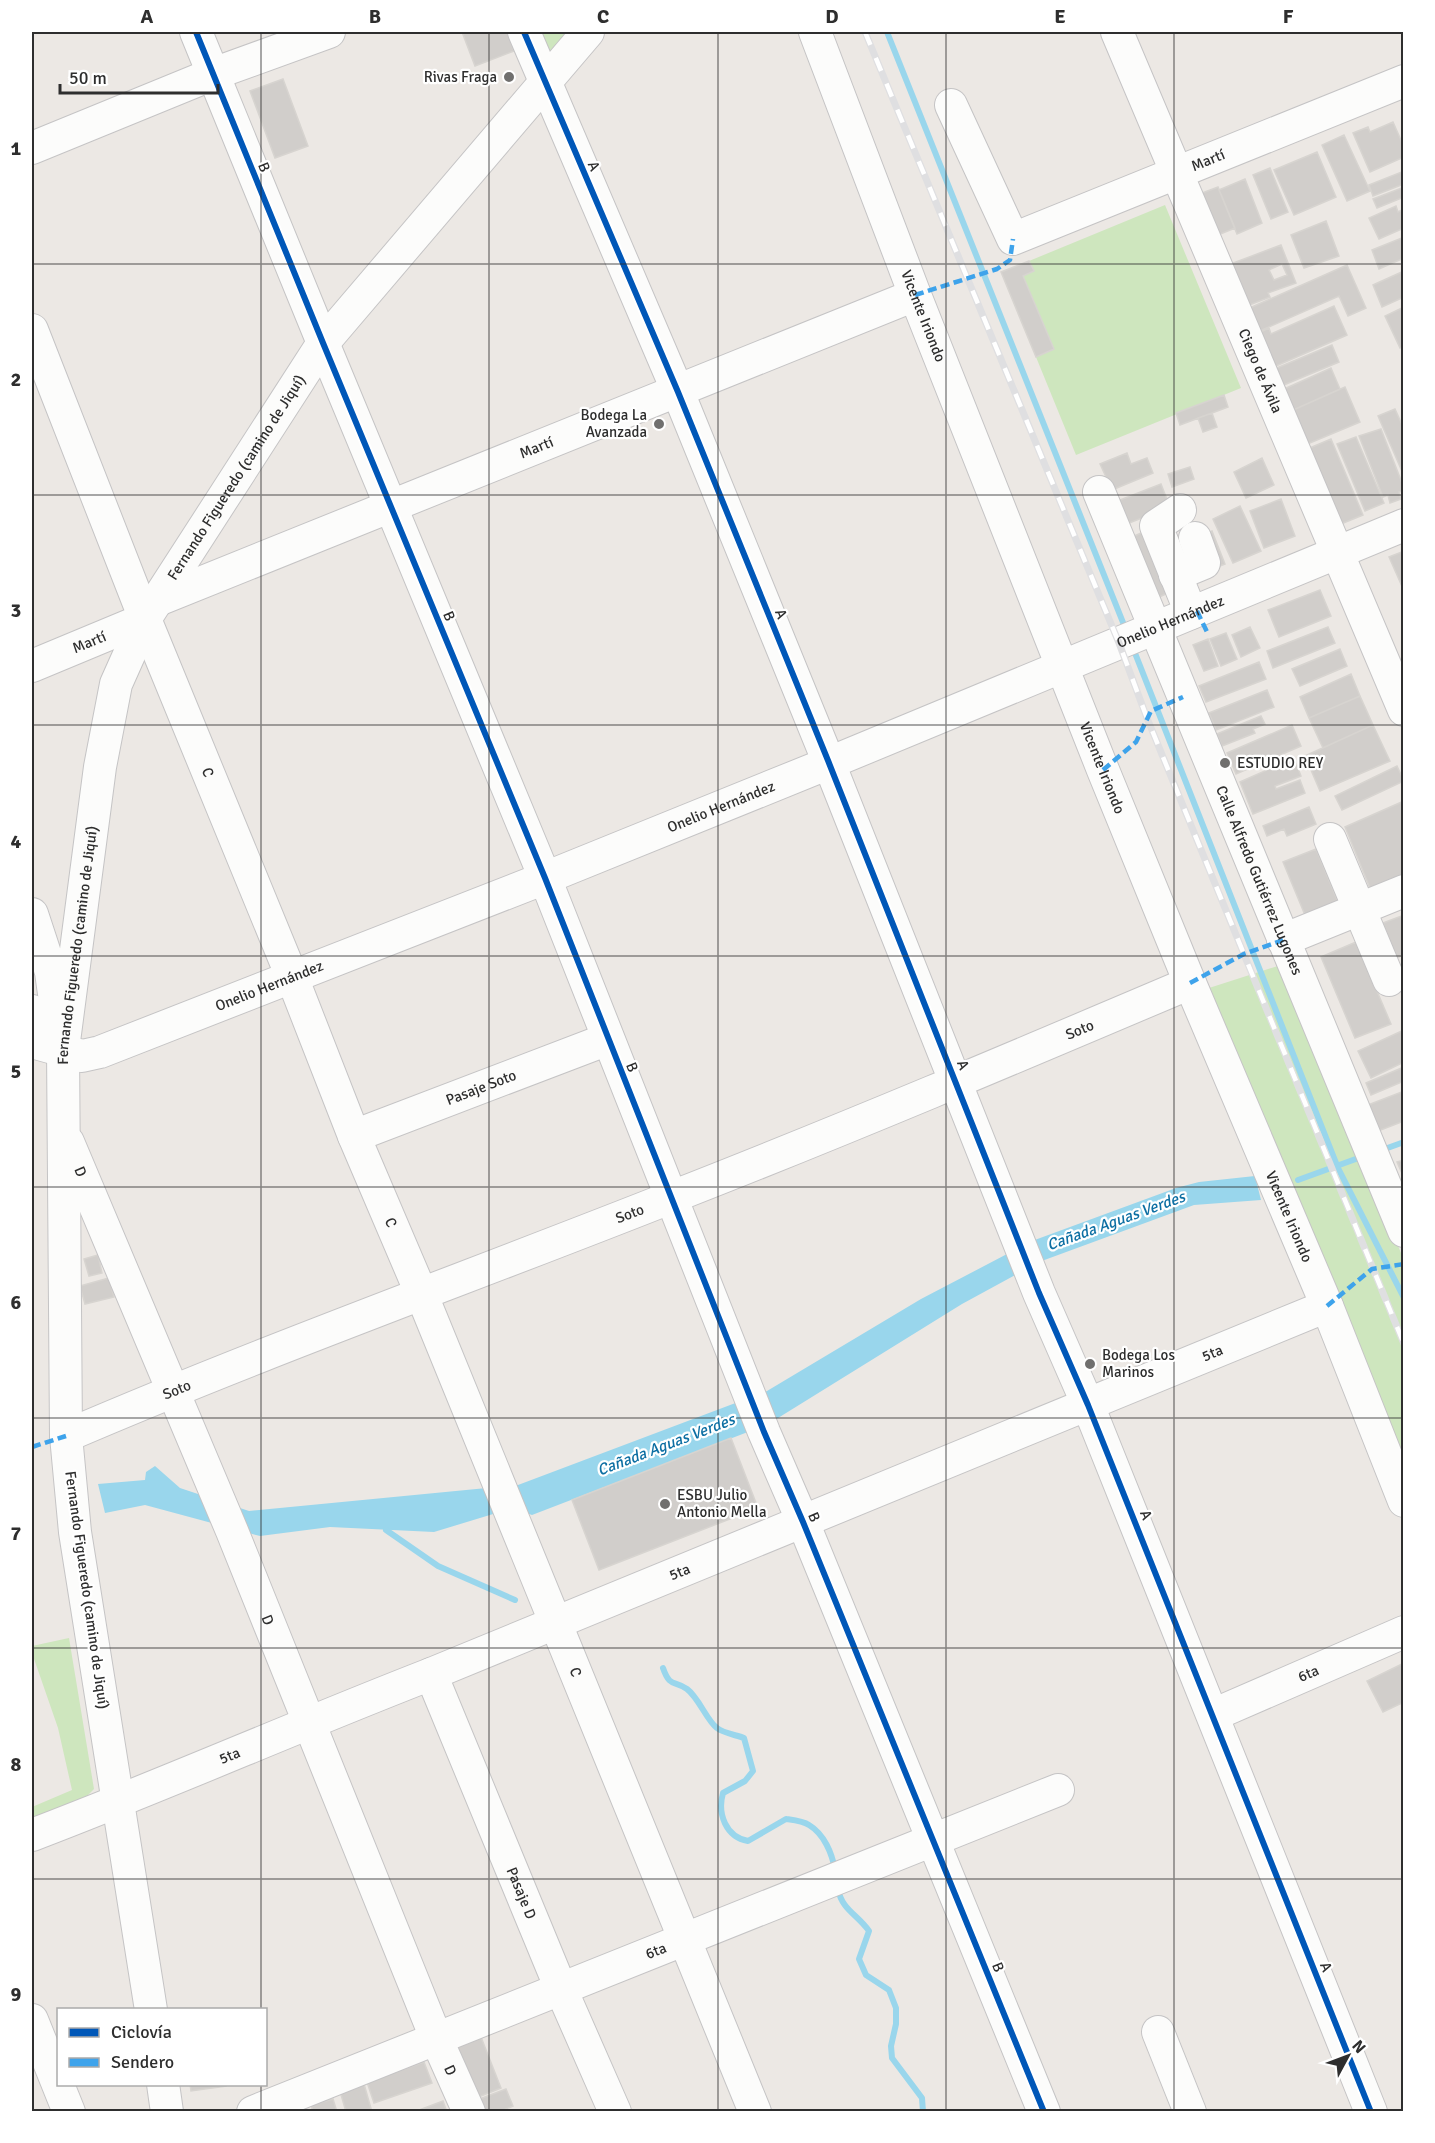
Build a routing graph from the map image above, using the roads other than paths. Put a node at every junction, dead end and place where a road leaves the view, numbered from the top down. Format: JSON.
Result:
{"nodes":[{"id":1,"x":196,"y":32,"type":"edge"},
{"id":2,"x":329,"y":32,"type":"edge"},
{"id":3,"x":524,"y":32,"type":"edge"},
{"id":4,"x":588,"y":32,"type":"edge"},
{"id":5,"x":815,"y":32,"type":"edge"},
{"id":6,"x":1117,"y":32,"type":"edge"},
{"id":7,"x":213,"y":74,"type":"junction"},
{"id":8,"x":1404,"y":81,"type":"edge"},
{"id":9,"x":545,"y":83,"type":"junction"},
{"id":10,"x":951,"y":105,"type":"dead end"},
{"id":11,"x":32,"y":148,"type":"edge"},
{"id":12,"x":1177,"y":173,"type":"junction"},
{"id":13,"x":915,"y":296,"type":"junction"},
{"id":14,"x":32,"y":330,"type":"edge"},
{"id":15,"x":322,"y":343,"type":"junction"},
{"id":16,"x":678,"y":392,"type":"junction"},
{"id":17,"x":1099,"y":492,"type":"dead end"},
{"id":18,"x":391,"y":507,"type":"junction"},
{"id":19,"x":1180,"y":510,"type":"dead end"},
{"id":20,"x":1404,"y":525,"type":"edge"},
{"id":21,"x":1195,"y":538,"type":"dead end"},
{"id":22,"x":1336,"y":552,"type":"junction"},
{"id":23,"x":1175,"y":575,"type":"junction"},
{"id":24,"x":152,"y":610,"type":"junction"},
{"id":25,"x":1191,"y":613,"type":"junction"},
{"id":26,"x":1141,"y":634,"type":"junction"},
{"id":27,"x":1062,"y":665,"type":"junction"},
{"id":28,"x":32,"y":666,"type":"edge"},
{"id":29,"x":1404,"y":710,"type":"edge"},
{"id":30,"x":829,"y":764,"type":"junction"},
{"id":31,"x":1330,"y":839,"type":"dead end"},
{"id":32,"x":545,"y":878,"type":"junction"},
{"id":33,"x":1404,"y":891,"type":"edge"},
{"id":34,"x":1360,"y":909,"type":"junction"},
{"id":35,"x":32,"y":914,"type":"edge"},
{"id":36,"x":1283,"y":940,"type":"junction"},
{"id":37,"x":62,"y":969,"type":"junction"},
{"id":38,"x":292,"y":977,"type":"junction"},
{"id":39,"x":1389,"y":980,"type":"dead end"},
{"id":40,"x":1190,"y":983,"type":"junction"},
{"id":41,"x":32,"y":1011,"type":"edge"},
{"id":42,"x":608,"y":1039,"type":"junction"},
{"id":43,"x":32,"y":1042,"type":"edge"},
{"id":44,"x":63,"y":1049,"type":"junction"},
{"id":45,"x":956,"y":1082,"type":"junction"},
{"id":46,"x":62,"y":1128,"type":"junction"},
{"id":47,"x":354,"y":1136,"type":"junction"},
{"id":48,"x":672,"y":1197,"type":"junction"},
{"id":49,"x":1404,"y":1231,"type":"edge"},
{"id":50,"x":421,"y":1293,"type":"junction"},
{"id":51,"x":1328,"y":1306,"type":"junction"},
{"id":52,"x":172,"y":1390,"type":"junction"},
{"id":53,"x":1088,"y":1405,"type":"junction"},
{"id":54,"x":66,"y":1436,"type":"junction"},
{"id":55,"x":1404,"y":1501,"type":"edge"},
{"id":56,"x":803,"y":1522,"type":"junction"},
{"id":57,"x":556,"y":1623,"type":"junction"},
{"id":58,"x":1404,"y":1632,"type":"edge"},
{"id":59,"x":431,"y":1674,"type":"junction"},
{"id":60,"x":1213,"y":1715,"type":"junction"},
{"id":61,"x":307,"y":1722,"type":"junction"},
{"id":62,"x":1058,"y":1790,"type":"dead end"},
{"id":63,"x":118,"y":1802,"type":"junction"},
{"id":64,"x":32,"y":1835,"type":"edge"},
{"id":65,"x":934,"y":1839,"type":"junction"},
{"id":66,"x":684,"y":1939,"type":"junction"},
{"id":67,"x":561,"y":1989,"type":"junction"},
{"id":68,"x":151,"y":2008,"type":"edge"},
{"id":69,"x":32,"y":2020,"type":"edge"},
{"id":70,"x":1158,"y":2032,"type":"dead end"},
{"id":71,"x":436,"y":2038,"type":"junction"},
{"id":72,"x":57,"y":2082,"type":"edge"},
{"id":73,"x":59,"y":2086,"type":"edge"},
{"id":74,"x":163,"y":2086,"type":"edge"},
{"id":75,"x":69,"y":2112,"type":"edge"},
{"id":76,"x":167,"y":2112,"type":"edge"},
{"id":77,"x":253,"y":2112,"type":"edge"},
{"id":78,"x":469,"y":2112,"type":"edge"},
{"id":79,"x":615,"y":2112,"type":"edge"},
{"id":80,"x":755,"y":2112,"type":"edge"},
{"id":81,"x":1044,"y":2112,"type":"edge"},
{"id":82,"x":1190,"y":2112,"type":"edge"},
{"id":83,"x":1371,"y":2112,"type":"edge"}],
"edges":[{"from":1,"to":7,"type":"street","name":"B"},
{"from":2,"to":7,"type":"street"},
{"from":3,"to":9,"type":"street","name":"A"},
{"from":4,"to":9,"type":"street","name":"Fernando Figueredo (camino de Jiquí)"},
{"from":5,"to":13,"type":"street","name":"Vicente Iriondo"},
{"from":6,"to":12,"type":"street","name":"Ciego de Ávila"},
{"from":7,"to":11,"type":"street"},
{"from":7,"to":15,"type":"street","name":"B"},
{"from":8,"to":12,"type":"street","name":"Martí"},
{"from":9,"to":15,"type":"street","name":"Fernando Figueredo (camino de Jiquí)"},
{"from":9,"to":16,"type":"street","name":"A"},
{"from":10,"to":12,"type":"street","name":"Martí"},
{"from":12,"to":22,"type":"street","name":"Ciego de Ávila"},
{"from":13,"to":16,"type":"street","name":"Martí"},
{"from":13,"to":27,"type":"street","name":"Vicente Iriondo"},
{"from":14,"to":24,"type":"street","name":"C"},
{"from":15,"to":18,"type":"street","name":"B"},
{"from":15,"to":24,"type":"street","name":"Fernando Figueredo (camino de Jiquí)"},
{"from":16,"to":18,"type":"street","name":"Martí"},
{"from":16,"to":30,"type":"street","name":"A"},
{"from":17,"to":26,"type":"street","name":"Calle Alfredo Gutiérrez Lugones"},
{"from":18,"to":24,"type":"street","name":"Martí"},
{"from":18,"to":32,"type":"street","name":"B"},
{"from":19,"to":23,"type":"street"},
{"from":20,"to":22,"type":"street","name":"Onelio Hernández"},
{"from":21,"to":23,"type":"street"},
{"from":22,"to":25,"type":"street","name":"Onelio Hernández"},
{"from":22,"to":29,"type":"street","name":"Ciego de Ávila"},
{"from":23,"to":25,"type":"street"},
{"from":24,"to":28,"type":"street","name":"Martí"},
{"from":24,"to":37,"type":"street","name":"Fernando Figueredo (camino de Jiquí)"},
{"from":24,"to":38,"type":"street","name":"C"},
{"from":25,"to":26,"type":"street","name":"Onelio Hernández"},
{"from":26,"to":27,"type":"street","name":"Onelio Hernández"},
{"from":26,"to":36,"type":"street","name":"Calle Alfredo Gutiérrez Lugones"},
{"from":27,"to":30,"type":"street","name":"Onelio Hernández"},
{"from":27,"to":40,"type":"street","name":"Vicente Iriondo"},
{"from":30,"to":32,"type":"street","name":"Onelio Hernández"},
{"from":30,"to":45,"type":"street","name":"A"},
{"from":31,"to":34,"type":"street"},
{"from":32,"to":38,"type":"street","name":"Onelio Hernández"},
{"from":32,"to":42,"type":"street","name":"B"},
{"from":33,"to":34,"type":"street"},
{"from":34,"to":36,"type":"street"},
{"from":34,"to":39,"type":"street"},
{"from":35,"to":37,"type":"street"},
{"from":36,"to":49,"type":"street","name":"Calle Alfredo Gutiérrez Lugones"},
{"from":37,"to":44,"type":"street","name":"Fernando Figueredo (camino de Jiquí)"},
{"from":38,"to":44,"type":"street","name":"Onelio Hernández"},
{"from":38,"to":47,"type":"street","name":"C"},
{"from":40,"to":45,"type":"street","name":"Soto"},
{"from":40,"to":51,"type":"street","name":"Vicente Iriondo"},
{"from":41,"to":44,"type":"street"},
{"from":42,"to":47,"type":"street","name":"Pasaje Soto"},
{"from":42,"to":48,"type":"street","name":"B"},
{"from":43,"to":44,"type":"street","name":"Onelio Hernández"},
{"from":44,"to":46,"type":"street","name":"Fernando Figueredo (camino de Jiquí)"},
{"from":45,"to":48,"type":"street","name":"Soto"},
{"from":45,"to":53,"type":"street","name":"A"},
{"from":46,"to":52,"type":"street","name":"D"},
{"from":46,"to":54,"type":"street","name":"Fernando Figueredo (camino de Jiquí)"},
{"from":47,"to":50,"type":"street","name":"C"},
{"from":48,"to":50,"type":"street","name":"Soto"},
{"from":48,"to":56,"type":"street","name":"B"},
{"from":50,"to":52,"type":"street","name":"Soto"},
{"from":50,"to":57,"type":"street","name":"C"},
{"from":51,"to":53,"type":"street","name":"5ta"},
{"from":51,"to":55,"type":"street","name":"Vicente Iriondo"},
{"from":52,"to":54,"type":"street","name":"Soto"},
{"from":52,"to":61,"type":"street","name":"D"},
{"from":53,"to":56,"type":"street","name":"5ta"},
{"from":53,"to":60,"type":"street","name":"A"},
{"from":54,"to":63,"type":"street","name":"Fernando Figueredo (camino de Jiquí)"},
{"from":56,"to":57,"type":"street","name":"5ta"},
{"from":56,"to":65,"type":"street","name":"B"},
{"from":57,"to":59,"type":"street","name":"5ta"},
{"from":57,"to":66,"type":"street","name":"C"},
{"from":58,"to":60,"type":"street","name":"6ta"},
{"from":59,"to":61,"type":"street","name":"5ta"},
{"from":59,"to":67,"type":"street","name":"Pasaje D"},
{"from":60,"to":83,"type":"street","name":"A"},
{"from":61,"to":63,"type":"street","name":"5ta"},
{"from":61,"to":71,"type":"street","name":"D"},
{"from":62,"to":65,"type":"street","name":"6ta"},
{"from":63,"to":64,"type":"street","name":"5ta"},
{"from":63,"to":68,"type":"street","name":"Fernando Figueredo (camino de Jiquí)"},
{"from":65,"to":66,"type":"street","name":"6ta"},
{"from":65,"to":81,"type":"street","name":"B"},
{"from":66,"to":67,"type":"street","name":"6ta"},
{"from":66,"to":80,"type":"street","name":"C"},
{"from":67,"to":71,"type":"street","name":"6ta"},
{"from":67,"to":79,"type":"street","name":"Pasaje D"},
{"from":69,"to":72,"type":"street"},
{"from":70,"to":82,"type":"street"},
{"from":71,"to":77,"type":"street","name":"6ta"},
{"from":71,"to":78,"type":"street","name":"D"},
{"from":73,"to":75,"type":"street"},
{"from":74,"to":76,"type":"street"}]}
